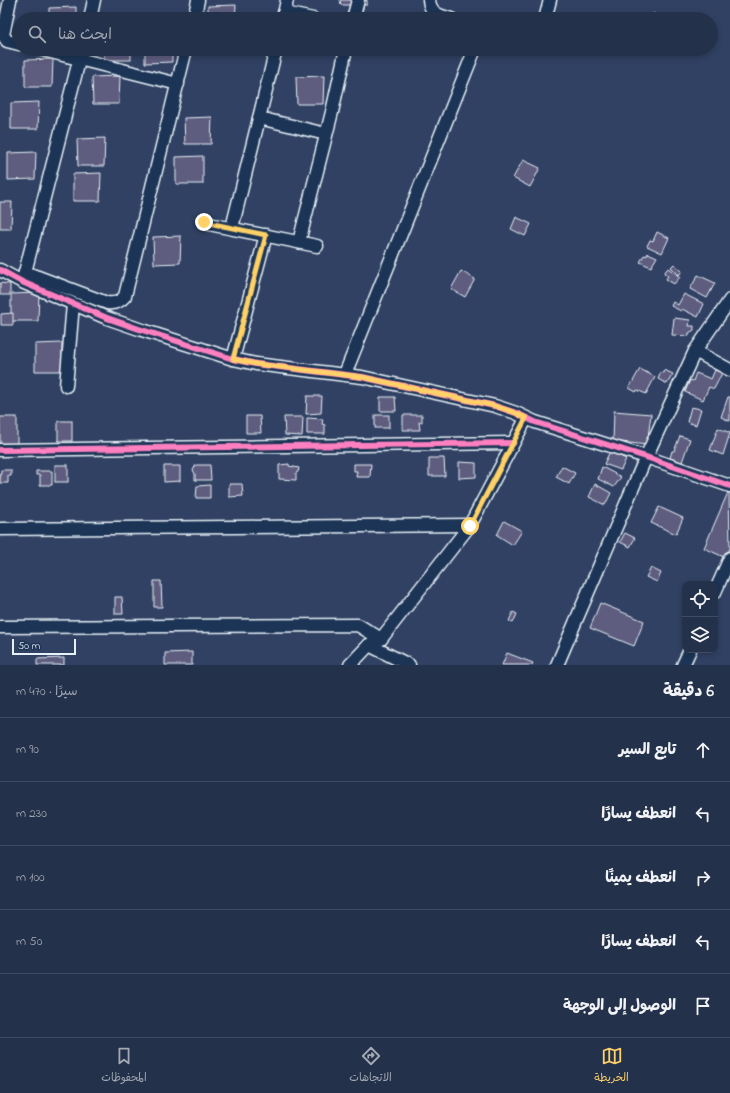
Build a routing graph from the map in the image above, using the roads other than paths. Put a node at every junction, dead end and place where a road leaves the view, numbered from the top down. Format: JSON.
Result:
{"nodes":[{"id":1,"x":10,"y":0,"type":"edge"},
{"id":2,"x":94,"y":0,"type":"edge"},
{"id":3,"x":198,"y":0,"type":"edge"},
{"id":4,"x":287,"y":0,"type":"edge"},
{"id":5,"x":358,"y":0,"type":"edge"},
{"id":6,"x":429,"y":0,"type":"edge"},
{"id":7,"x":550,"y":0,"type":"edge"},
{"id":8,"x":91,"y":12,"type":"edge"},
{"id":9,"x":195,"y":12,"type":"edge"},
{"id":10,"x":284,"y":12,"type":"edge"},
{"id":11,"x":355,"y":12,"type":"edge"},
{"id":12,"x":434,"y":12,"type":"edge"},
{"id":13,"x":547,"y":12,"type":"edge"},
{"id":14,"x":12,"y":42,"type":"edge"},
{"id":15,"x":80,"y":56,"type":"edge"},
{"id":16,"x":87,"y":56,"type":"edge"},
{"id":17,"x":184,"y":56,"type":"edge"},
{"id":18,"x":274,"y":56,"type":"edge"},
{"id":19,"x":344,"y":56,"type":"edge"},
{"id":20,"x":472,"y":56,"type":"edge"},
{"id":21,"x":178,"y":84,"type":"junction"},
{"id":22,"x":259,"y":118,"type":"junction"},
{"id":23,"x":326,"y":134,"type":"junction"},
{"id":24,"x":204,"y":222,"type":"dead end"},
{"id":25,"x":232,"y":228,"type":"junction"},
{"id":26,"x":266,"y":235,"type":"junction"},
{"id":27,"x":298,"y":242,"type":"junction"},
{"id":28,"x":317,"y":246,"type":"dead end"},
{"id":29,"x":0,"y":270,"type":"edge"},
{"id":30,"x":24,"y":277,"type":"junction"},
{"id":31,"x":730,"y":300,"type":"edge"},
{"id":32,"x":73,"y":304,"type":"junction"},
{"id":33,"x":695,"y":351,"type":"junction"},
{"id":34,"x":233,"y":359,"type":"junction"},
{"id":35,"x":730,"y":370,"type":"edge"},
{"id":36,"x":345,"y":374,"type":"junction"},
{"id":37,"x":66,"y":386,"type":"dead end"},
{"id":38,"x":526,"y":418,"type":"junction"},
{"id":39,"x":513,"y":443,"type":"junction"},
{"id":40,"x":0,"y":450,"type":"edge"},
{"id":41,"x":646,"y":457,"type":"junction"},
{"id":42,"x":730,"y":486,"type":"edge"},
{"id":43,"x":470,"y":526,"type":"junction"},
{"id":44,"x":0,"y":529,"type":"edge"},
{"id":45,"x":730,"y":558,"type":"edge"},
{"id":46,"x":718,"y":585,"type":"edge"},
{"id":47,"x":0,"y":627,"type":"edge"},
{"id":48,"x":381,"y":639,"type":"junction"},
{"id":49,"x":369,"y":645,"type":"junction"},
{"id":50,"x":689,"y":653,"type":"edge"},
{"id":51,"x":350,"y":665,"type":"edge"},
{"id":52,"x":409,"y":665,"type":"edge"},
{"id":53,"x":558,"y":665,"type":"edge"},
{"id":54,"x":683,"y":665,"type":"edge"}],
"edges":[{"from":1,"to":14,"type":"street"},
{"from":2,"to":8,"type":"street"},
{"from":3,"to":9,"type":"street"},
{"from":4,"to":10,"type":"street"},
{"from":5,"to":11,"type":"street"},
{"from":6,"to":12,"type":"street"},
{"from":7,"to":13,"type":"street"},
{"from":15,"to":30,"type":"street"},
{"from":16,"to":21,"type":"street"},
{"from":17,"to":21,"type":"street"},
{"from":18,"to":22,"type":"street"},
{"from":19,"to":23,"type":"street"},
{"from":20,"to":36,"type":"street"},
{"from":21,"to":30,"type":"street"},
{"from":22,"to":23,"type":"street"},
{"from":22,"to":25,"type":"street"},
{"from":23,"to":27,"type":"street"},
{"from":24,"to":25,"type":"street"},
{"from":25,"to":26,"type":"street"},
{"from":26,"to":27,"type":"street"},
{"from":26,"to":34,"type":"street"},
{"from":27,"to":28,"type":"street"},
{"from":29,"to":30,"type":"street"},
{"from":30,"to":32,"type":"street"},
{"from":31,"to":33,"type":"street"},
{"from":32,"to":34,"type":"street"},
{"from":32,"to":37,"type":"street"},
{"from":33,"to":35,"type":"street"},
{"from":33,"to":41,"type":"street"},
{"from":34,"to":36,"type":"street"},
{"from":36,"to":38,"type":"street"},
{"from":38,"to":39,"type":"street"},
{"from":38,"to":41,"type":"street"},
{"from":39,"to":40,"type":"street"},
{"from":39,"to":43,"type":"street"},
{"from":41,"to":42,"type":"street"},
{"from":41,"to":53,"type":"street"},
{"from":43,"to":44,"type":"street"},
{"from":43,"to":48,"type":"street"},
{"from":45,"to":46,"type":"street"},
{"from":47,"to":48,"type":"street"},
{"from":48,"to":49,"type":"street"},
{"from":49,"to":51,"type":"street"},
{"from":49,"to":52,"type":"street"},
{"from":50,"to":54,"type":"street"}]}
